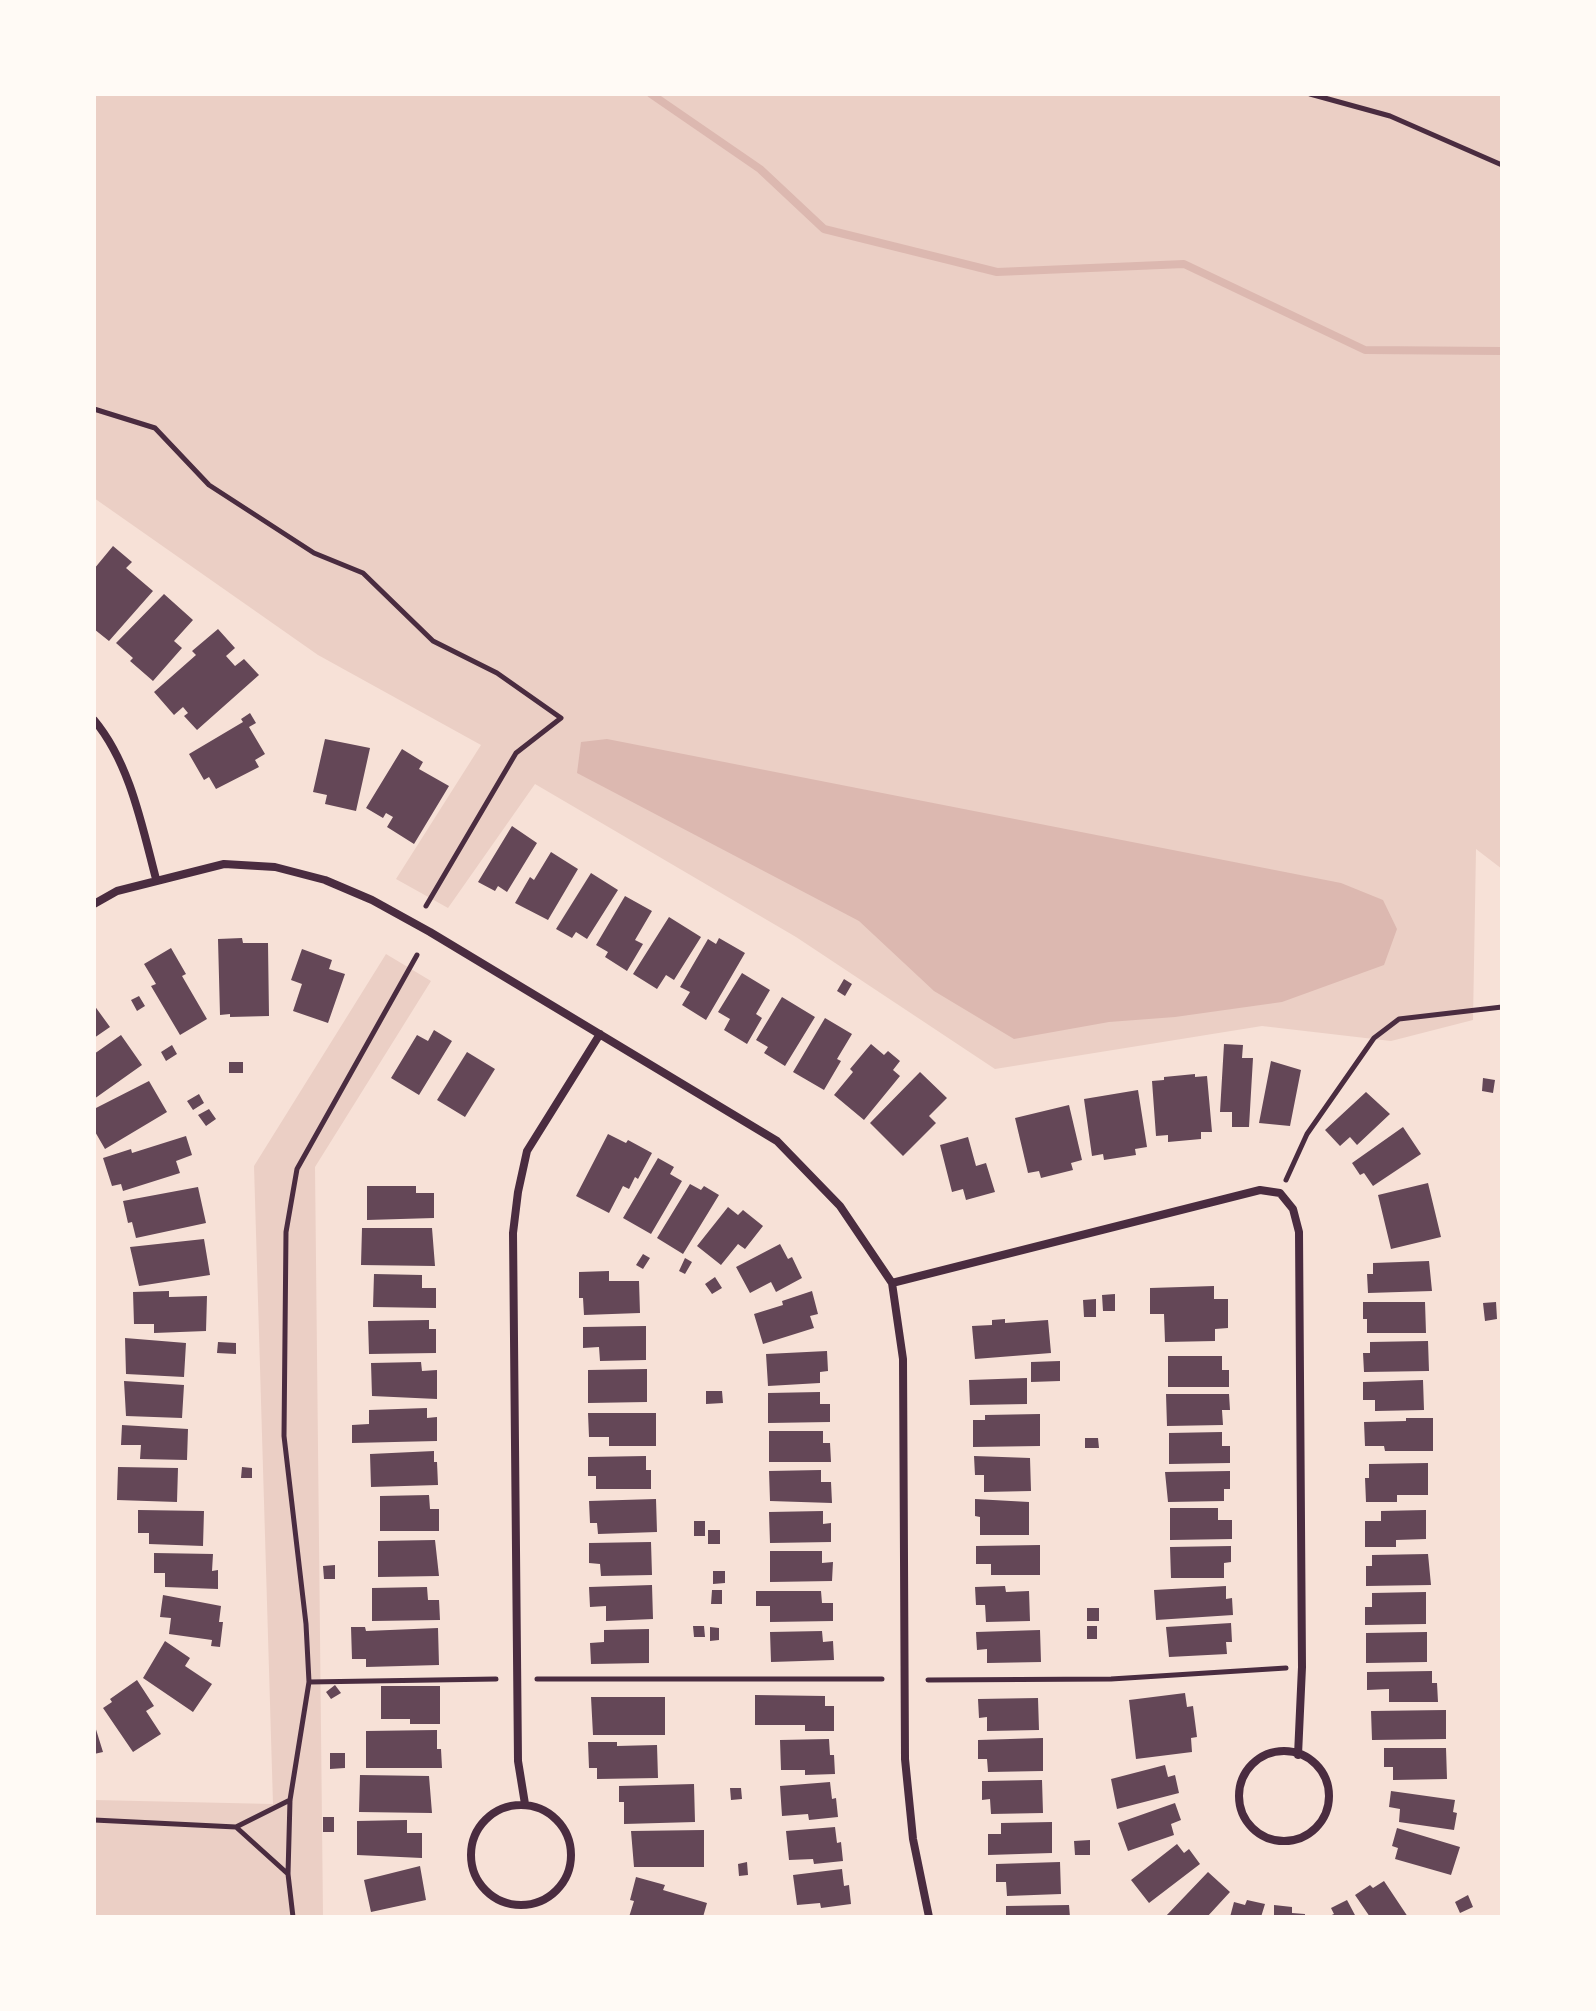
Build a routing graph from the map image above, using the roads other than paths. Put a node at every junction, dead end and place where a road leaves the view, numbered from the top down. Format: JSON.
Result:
{"nodes":[{"id":1,"x":94,"y":720,"type":"edge"},
{"id":2,"x":156,"y":879,"type":"junction"},
{"id":3,"x":94,"y":904,"type":"edge"},
{"id":4,"x":600,"y":1034,"type":"junction"},
{"id":5,"x":892,"y":1283,"type":"junction"},
{"id":6,"x":1298,"y":1755,"type":"junction"},
{"id":7,"x":525,"y":1804,"type":"junction"},
{"id":8,"x":929,"y":1917,"type":"edge"}],
"edges":[{"from":1,"to":2,"type":"street"},
{"from":2,"to":3,"type":"street"},
{"from":2,"to":4,"type":"street"},
{"from":4,"to":5,"type":"street"},
{"from":4,"to":7,"type":"street"},
{"from":5,"to":6,"type":"street"},
{"from":5,"to":8,"type":"street"},
{"from":6,"to":6,"type":"street"},
{"from":7,"to":7,"type":"street"}]}
